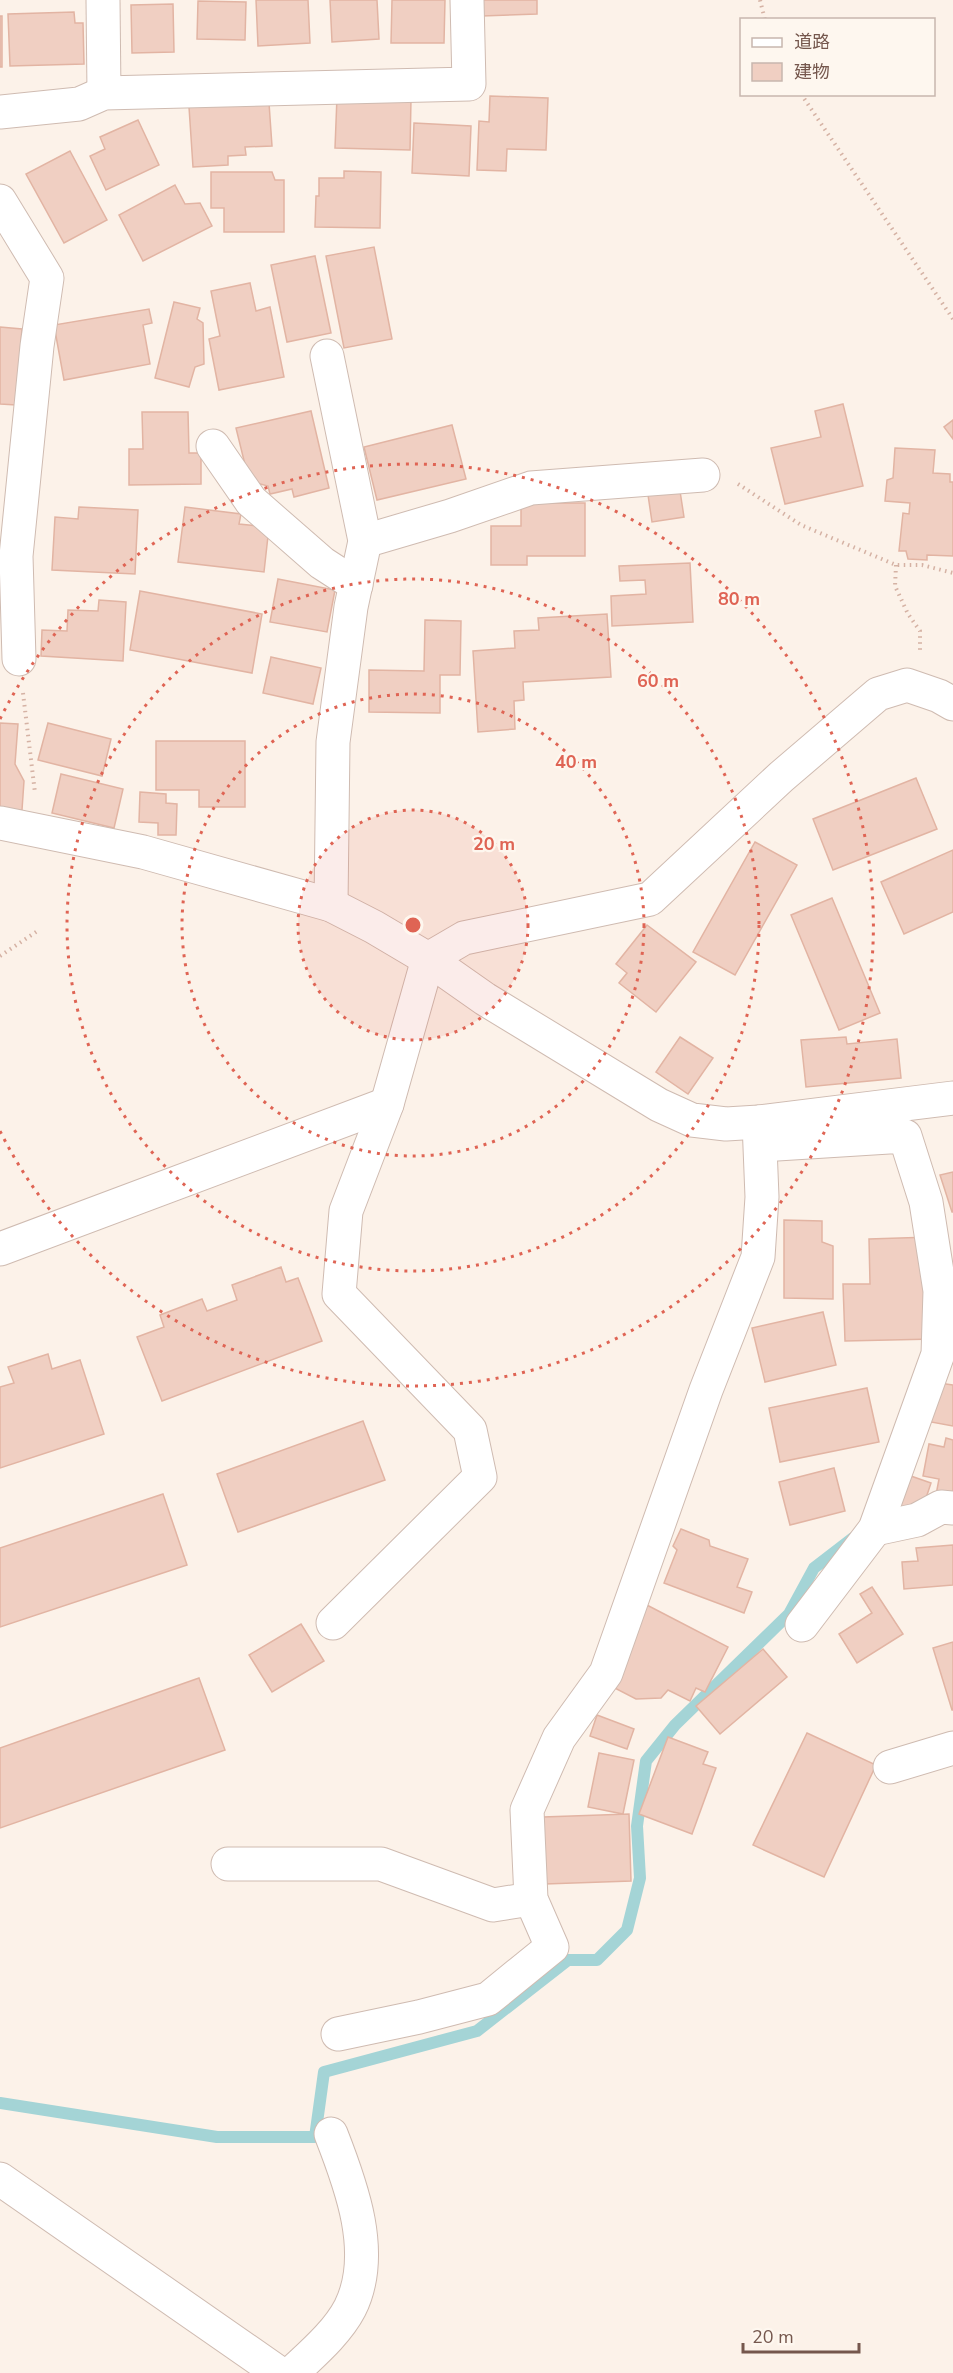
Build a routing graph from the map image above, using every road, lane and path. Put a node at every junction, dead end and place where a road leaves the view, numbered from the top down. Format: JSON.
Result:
{"nodes":[{"id":1,"x":103,"y":0,"type":"edge"},
{"id":2,"x":467,"y":0,"type":"edge"},
{"id":3,"x":760,"y":0,"type":"edge"},
{"id":4,"x":764,"y":18,"type":"edge"},
{"id":5,"x":104,"y":93,"type":"junction"},
{"id":6,"x":802,"y":96,"type":"edge"},
{"id":7,"x":0,"y":112,"type":"edge"},
{"id":8,"x":0,"y":201,"type":"edge"},
{"id":9,"x":953,"y":319,"type":"edge"},
{"id":10,"x":327,"y":356,"type":"dead end"},
{"id":11,"x":213,"y":446,"type":"dead end"},
{"id":12,"x":703,"y":475,"type":"joint"},
{"id":13,"x":365,"y":541,"type":"junction"},
{"id":14,"x":896,"y":565,"type":"junction"},
{"id":15,"x":953,"y":573,"type":"edge"},
{"id":16,"x":356,"y":585,"type":"junction"},
{"id":17,"x":19,"y":659,"type":"joint"},
{"id":18,"x":907,"y":685,"type":"junction"},
{"id":19,"x":953,"y":704,"type":"edge"},
{"id":20,"x":0,"y":823,"type":"edge"},
{"id":21,"x":39,"y":830,"type":"junction"},
{"id":22,"x":331,"y":905,"type":"junction"},
{"id":23,"x":39,"y":930,"type":"dead end"},
{"id":24,"x":0,"y":957,"type":"edge"},
{"id":25,"x":428,"y":959,"type":"junction"},
{"id":26,"x":953,"y":1098,"type":"edge"},
{"id":27,"x":387,"y":1104,"type":"junction"},
{"id":28,"x":760,"y":1134,"type":"junction"},
{"id":29,"x":0,"y":1249,"type":"edge"},
{"id":30,"x":953,"y":1508,"type":"edge"},
{"id":31,"x":875,"y":1529,"type":"junction"},
{"id":32,"x":333,"y":1623,"type":"dead end"},
{"id":33,"x":802,"y":1625,"type":"dead end"},
{"id":34,"x":953,"y":1748,"type":"edge"},
{"id":35,"x":890,"y":1767,"type":"dead end"},
{"id":36,"x":228,"y":1864,"type":"dead end"},
{"id":37,"x":531,"y":1899,"type":"junction"},
{"id":38,"x":338,"y":2034,"type":"dead end"},
{"id":39,"x":331,"y":2134,"type":"dead end"},
{"id":40,"x":0,"y":2179,"type":"edge"},
{"id":41,"x":279,"y":2373,"type":"edge"},
{"id":42,"x":292,"y":2373,"type":"edge"}],
"edges":[{"from":1,"to":5,"type":"street"},
{"from":2,"to":5,"type":"street"},
{"from":3,"to":4,"type":"path"},
{"from":5,"to":7,"type":"street"},
{"from":6,"to":9,"type":"path"},
{"from":8,"to":17,"type":"street"},
{"from":10,"to":13,"type":"street"},
{"from":11,"to":16,"type":"street"},
{"from":12,"to":13,"type":"street"},
{"from":12,"to":14,"type":"path"},
{"from":13,"to":16,"type":"street"},
{"from":14,"to":15,"type":"path"},
{"from":14,"to":18,"type":"path"},
{"from":16,"to":22,"type":"street"},
{"from":17,"to":21,"type":"path"},
{"from":18,"to":19,"type":"street"},
{"from":18,"to":25,"type":"street"},
{"from":20,"to":21,"type":"street"},
{"from":21,"to":22,"type":"street"},
{"from":22,"to":25,"type":"street"},
{"from":23,"to":24,"type":"path"},
{"from":25,"to":27,"type":"street"},
{"from":25,"to":28,"type":"street"},
{"from":26,"to":28,"type":"street"},
{"from":27,"to":29,"type":"street"},
{"from":27,"to":32,"type":"street"},
{"from":28,"to":31,"type":"street"},
{"from":28,"to":37,"type":"street"},
{"from":30,"to":31,"type":"street"},
{"from":31,"to":33,"type":"street"},
{"from":34,"to":35,"type":"street"},
{"from":36,"to":37,"type":"street"},
{"from":37,"to":38,"type":"street"},
{"from":39,"to":42,"type":"street"},
{"from":40,"to":41,"type":"street"}]}
